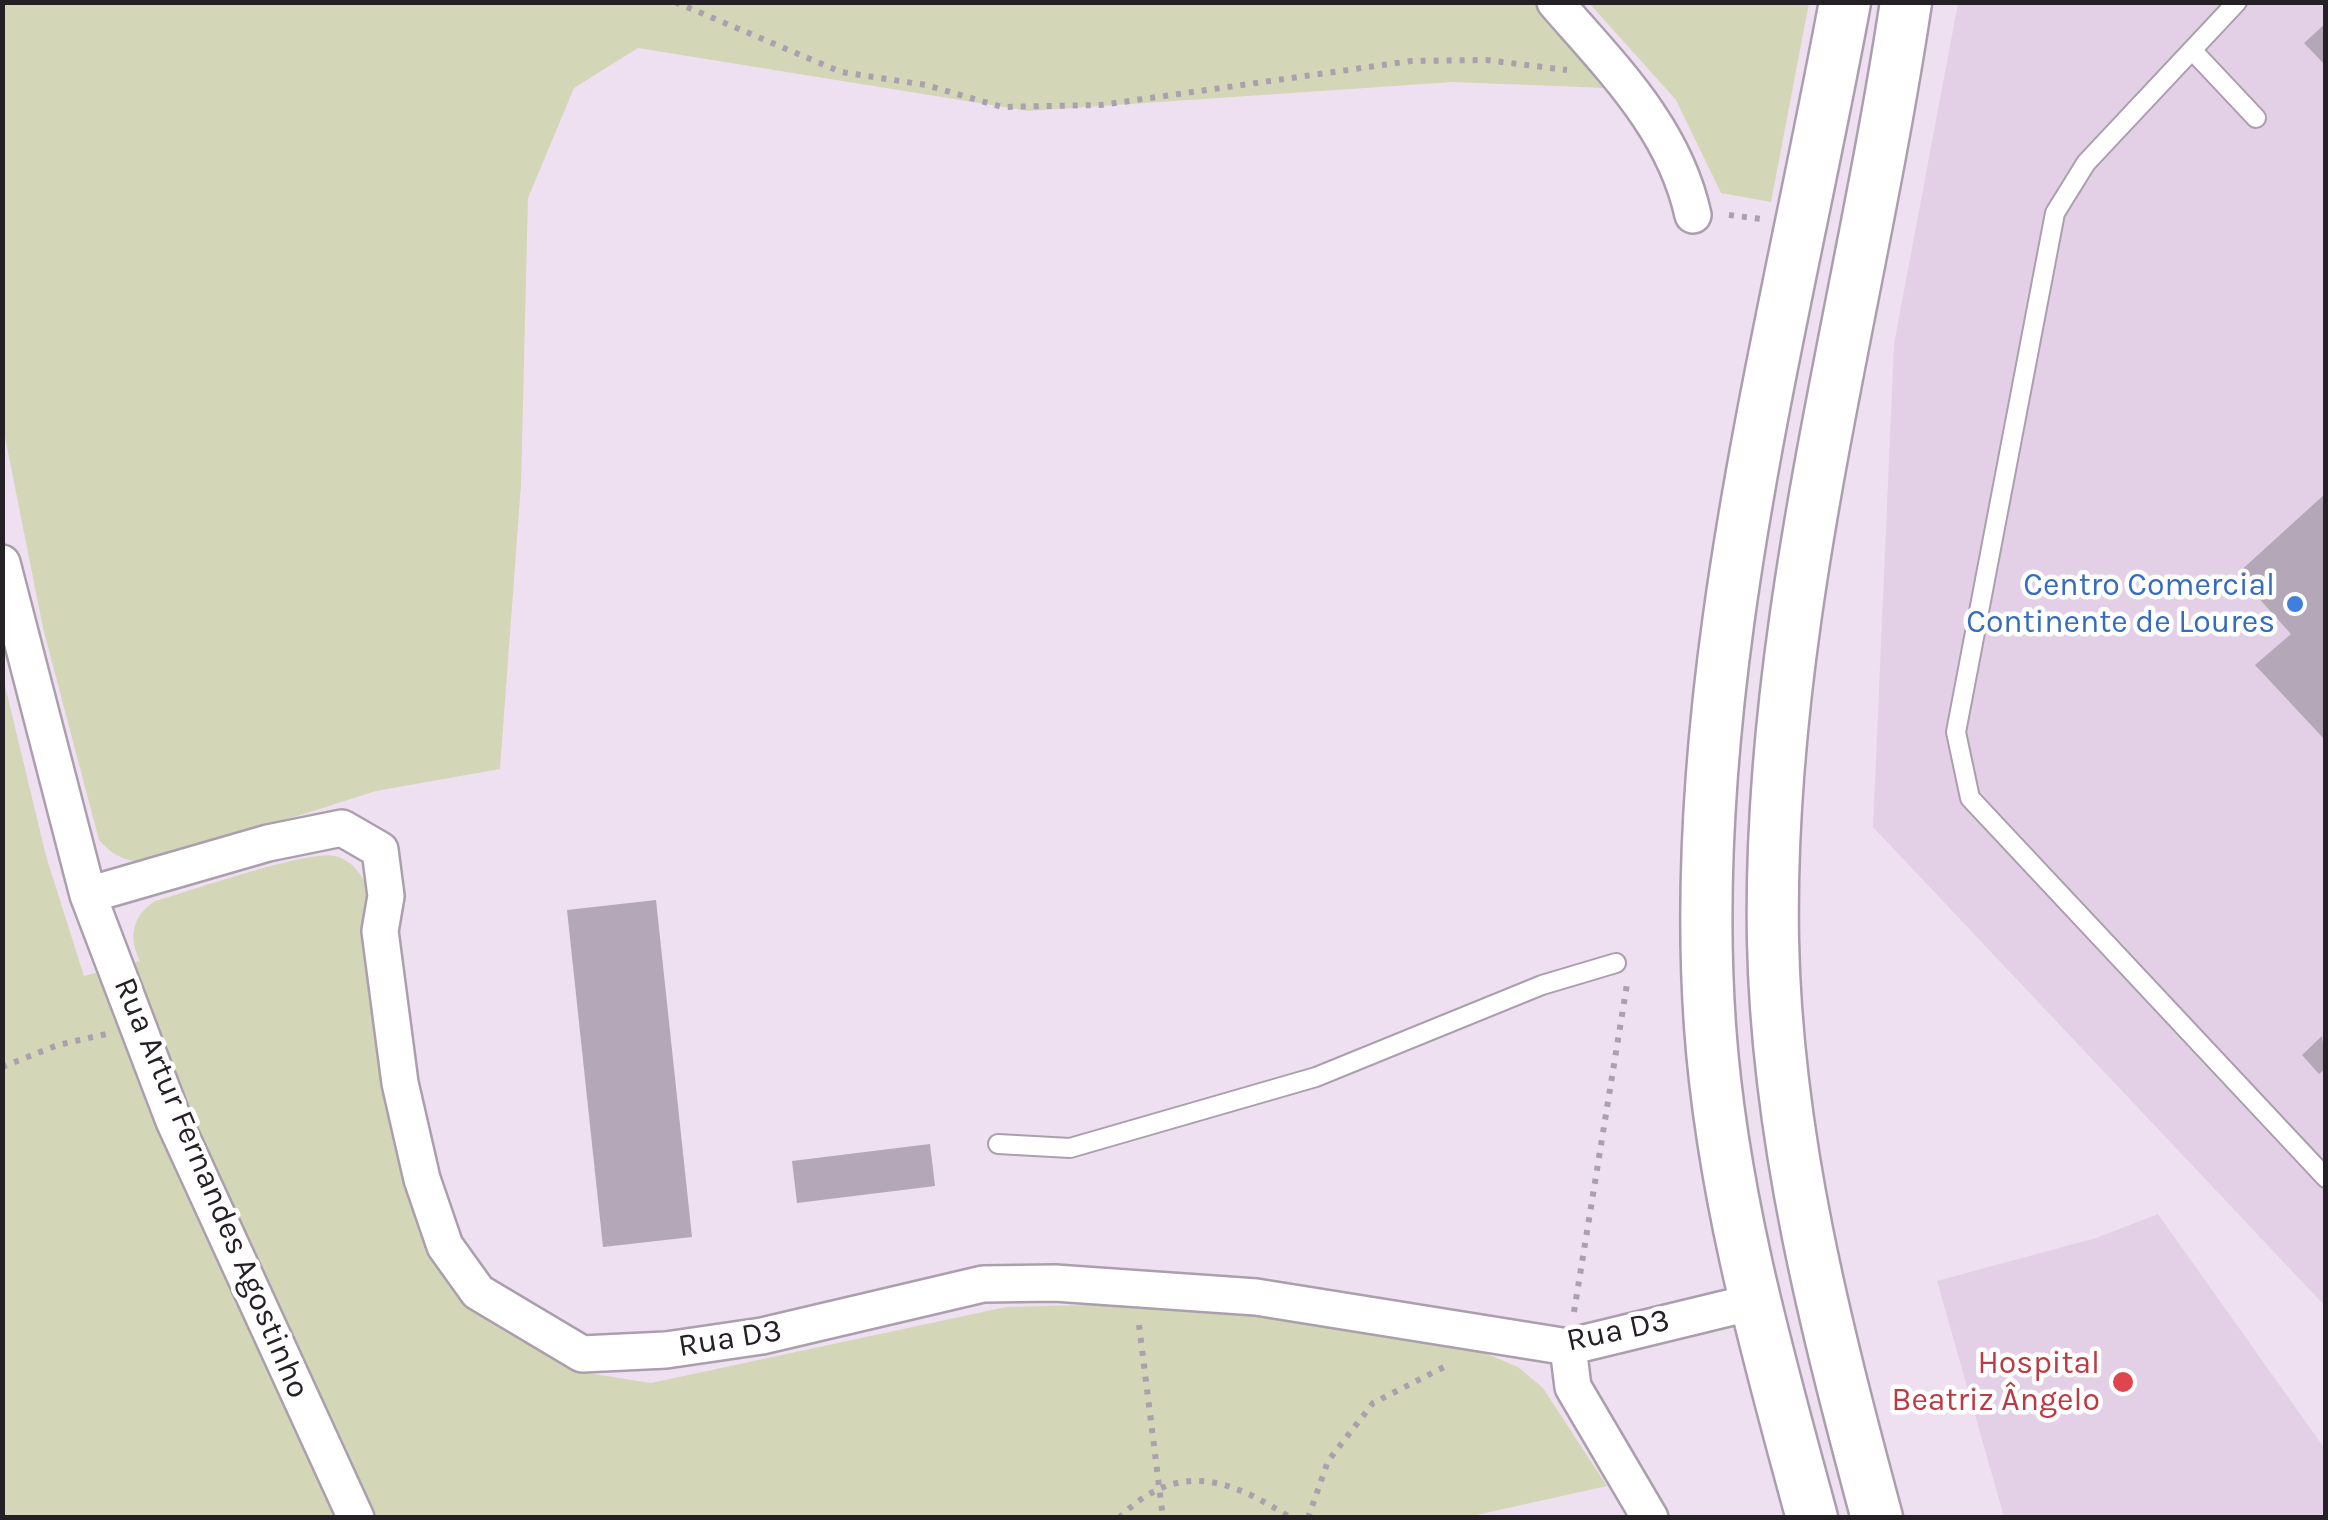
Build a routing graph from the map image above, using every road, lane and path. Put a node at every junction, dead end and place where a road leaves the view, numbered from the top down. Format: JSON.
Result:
{"nodes":[{"id":1,"x":675,"y":2,"type":"edge"},
{"id":2,"x":1555,"y":2,"type":"edge"},
{"id":3,"x":1845,"y":2,"type":"edge"},
{"id":4,"x":1906,"y":2,"type":"edge"},
{"id":5,"x":2238,"y":2,"type":"edge"},
{"id":6,"x":2192,"y":50,"type":"junction"},
{"id":7,"x":1605,"y":60,"type":"junction"},
{"id":8,"x":2256,"y":118,"type":"dead end"},
{"id":9,"x":1693,"y":215,"type":"joint"},
{"id":10,"x":1804,"y":224,"type":"junction"},
{"id":11,"x":2,"y":563,"type":"edge"},
{"id":12,"x":88,"y":895,"type":"junction"},
{"id":13,"x":1616,"y":964,"type":"joint"},
{"id":14,"x":137,"y":1026,"type":"junction"},
{"id":15,"x":2,"y":1066,"type":"edge"},
{"id":16,"x":998,"y":1144,"type":"dead end"},
{"id":17,"x":2326,"y":1178,"type":"edge"},
{"id":18,"x":1134,"y":1287,"type":"junction"},
{"id":19,"x":1753,"y":1302,"type":"junction"},
{"id":20,"x":1472,"y":1333,"type":"junction"},
{"id":21,"x":1568,"y":1347,"type":"junction"},
{"id":22,"x":1159,"y":1485,"type":"junction"},
{"id":23,"x":356,"y":1518,"type":"edge"},
{"id":24,"x":1119,"y":1518,"type":"edge"},
{"id":25,"x":1163,"y":1518,"type":"edge"},
{"id":26,"x":1291,"y":1518,"type":"edge"},
{"id":27,"x":1308,"y":1518,"type":"edge"},
{"id":28,"x":1650,"y":1518,"type":"edge"},
{"id":29,"x":1812,"y":1518,"type":"edge"},
{"id":30,"x":1877,"y":1518,"type":"edge"}],
"edges":[{"from":1,"to":7,"type":"path"},
{"from":2,"to":7,"type":"street"},
{"from":3,"to":10,"type":"main road"},
{"from":4,"to":30,"type":"main road"},
{"from":5,"to":6,"type":"lane"},
{"from":6,"to":8,"type":"lane"},
{"from":6,"to":17,"type":"lane"},
{"from":7,"to":9,"type":"street"},
{"from":9,"to":10,"type":"path"},
{"from":10,"to":19,"type":"main road"},
{"from":11,"to":12,"type":"street","name":"Rua Artur Fernandes Agostinho"},
{"from":12,"to":14,"type":"street","name":"Rua Artur Fernandes Agostinho"},
{"from":12,"to":18,"type":"street","name":"Rua D3"},
{"from":13,"to":16,"type":"lane"},
{"from":13,"to":21,"type":"path"},
{"from":14,"to":15,"type":"path"},
{"from":14,"to":23,"type":"street","name":"Rua Artur Fernandes Agostinho"},
{"from":18,"to":20,"type":"street","name":"Rua D3"},
{"from":18,"to":22,"type":"path"},
{"from":19,"to":21,"type":"street","name":"Rua D3"},
{"from":19,"to":29,"type":"main road"},
{"from":20,"to":21,"type":"street","name":"Rua D3"},
{"from":20,"to":27,"type":"path"},
{"from":21,"to":28,"type":"street"},
{"from":22,"to":24,"type":"path"},
{"from":22,"to":25,"type":"path"},
{"from":22,"to":26,"type":"path"}]}
